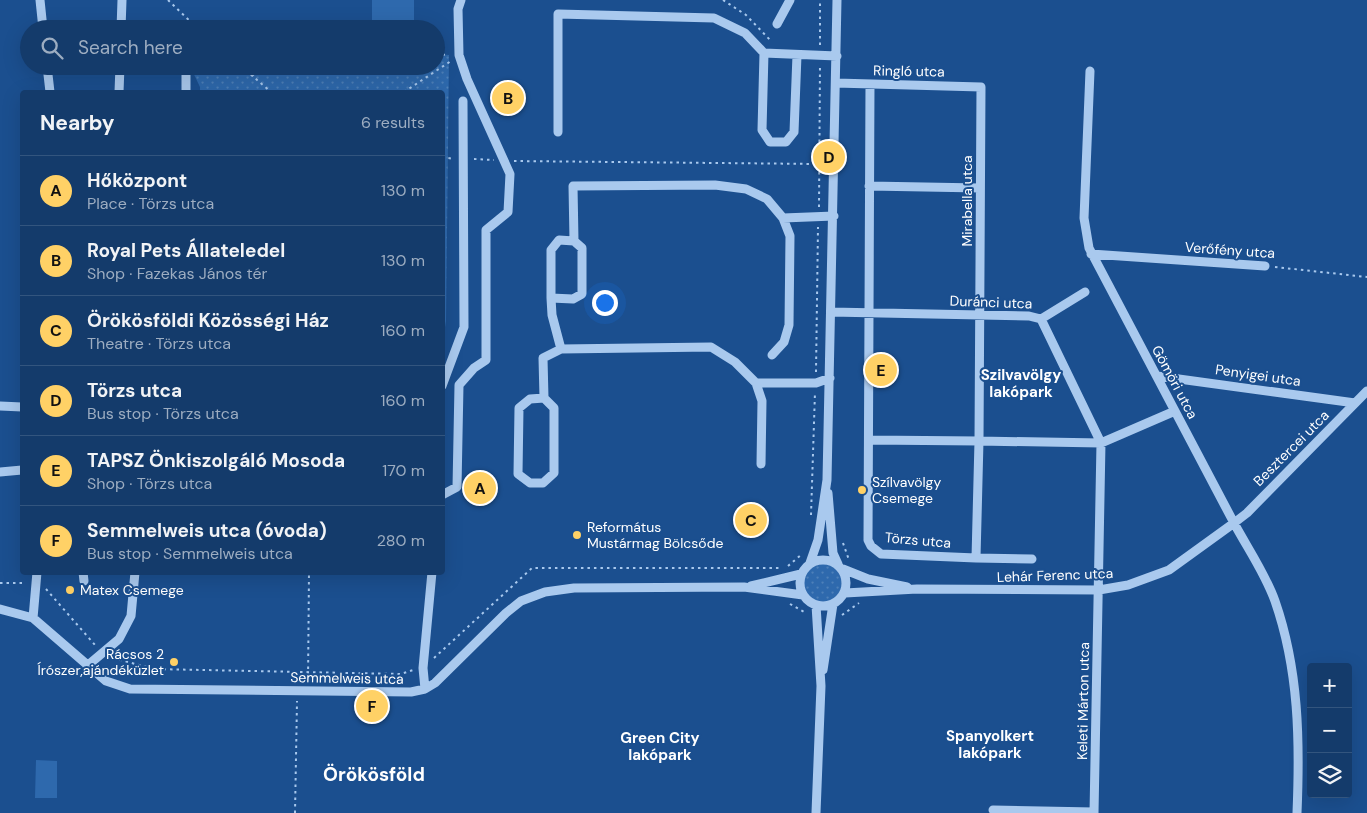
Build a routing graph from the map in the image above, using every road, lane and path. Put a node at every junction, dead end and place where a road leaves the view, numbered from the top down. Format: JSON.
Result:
{"nodes":[{"id":1,"x":40,"y":0,"type":"edge"},
{"id":2,"x":122,"y":0,"type":"edge"},
{"id":3,"x":168,"y":0,"type":"edge"},
{"id":4,"x":461,"y":0,"type":"edge"},
{"id":5,"x":790,"y":0,"type":"edge"},
{"id":6,"x":820,"y":0,"type":"edge"},
{"id":7,"x":837,"y":0,"type":"edge"},
{"id":8,"x":42,"y":20,"type":"edge"},
{"id":9,"x":121,"y":20,"type":"edge"},
{"id":10,"x":189,"y":20,"type":"edge"},
{"id":11,"x":777,"y":24,"type":"dead end"},
{"id":12,"x":764,"y":52,"type":"junction"},
{"id":13,"x":445,"y":54,"type":"edge"},
{"id":14,"x":459,"y":55,"type":"junction"},
{"id":15,"x":797,"y":55,"type":"junction"},
{"id":16,"x":820,"y":56,"type":"junction"},
{"id":17,"x":837,"y":56,"type":"junction"},
{"id":18,"x":445,"y":64,"type":"edge"},
{"id":19,"x":1090,"y":71,"type":"dead end"},
{"id":20,"x":48,"y":75,"type":"edge"},
{"id":21,"x":120,"y":75,"type":"edge"},
{"id":22,"x":186,"y":75,"type":"edge"},
{"id":23,"x":429,"y":75,"type":"edge"},
{"id":24,"x":252,"y":76,"type":"edge"},
{"id":25,"x":836,"y":83,"type":"junction"},
{"id":26,"x":870,"y":84,"type":"junction"},
{"id":27,"x":981,"y":86,"type":"joint"},
{"id":28,"x":50,"y":90,"type":"edge"},
{"id":29,"x":119,"y":90,"type":"edge"},
{"id":30,"x":186,"y":90,"type":"edge"},
{"id":31,"x":268,"y":90,"type":"edge"},
{"id":32,"x":407,"y":90,"type":"edge"},
{"id":33,"x":463,"y":101,"type":"dead end"},
{"id":34,"x":558,"y":132,"type":"dead end"},
{"id":35,"x":504,"y":160,"type":"junction"},
{"id":36,"x":819,"y":164,"type":"junction"},
{"id":37,"x":870,"y":186,"type":"junction"},
{"id":38,"x":980,"y":188,"type":"junction"},
{"id":39,"x":819,"y":216,"type":"junction"},
{"id":40,"x":834,"y":216,"type":"junction"},
{"id":41,"x":784,"y":218,"type":"junction"},
{"id":42,"x":574,"y":241,"type":"junction"},
{"id":43,"x":1092,"y":254,"type":"junction"},
{"id":44,"x":1265,"y":266,"type":"joint"},
{"id":45,"x":1367,"y":277,"type":"edge"},
{"id":46,"x":1085,"y":292,"type":"dead end"},
{"id":47,"x":551,"y":298,"type":"junction"},
{"id":48,"x":831,"y":312,"type":"junction"},
{"id":49,"x":870,"y":313,"type":"junction"},
{"id":50,"x":980,"y":315,"type":"junction"},
{"id":51,"x":1041,"y":319,"type":"junction"},
{"id":52,"x":561,"y":349,"type":"junction"},
{"id":53,"x":772,"y":355,"type":"dead end"},
{"id":54,"x":1157,"y":376,"type":"junction"},
{"id":55,"x":445,"y":378,"type":"edge"},
{"id":56,"x":830,"y":378,"type":"junction"},
{"id":57,"x":756,"y":383,"type":"junction"},
{"id":58,"x":816,"y":383,"type":"junction"},
{"id":59,"x":1367,"y":391,"type":"edge"},
{"id":60,"x":544,"y":398,"type":"junction"},
{"id":61,"x":1355,"y":403,"type":"junction"},
{"id":62,"x":0,"y":406,"type":"edge"},
{"id":63,"x":20,"y":406,"type":"edge"},
{"id":64,"x":1174,"y":411,"type":"junction"},
{"id":65,"x":869,"y":440,"type":"junction"},
{"id":66,"x":979,"y":441,"type":"junction"},
{"id":67,"x":1101,"y":443,"type":"junction"},
{"id":68,"x":761,"y":464,"type":"dead end"},
{"id":69,"x":20,"y":470,"type":"edge"},
{"id":70,"x":0,"y":472,"type":"edge"},
{"id":71,"x":827,"y":480,"type":"junction"},
{"id":72,"x":445,"y":493,"type":"edge"},
{"id":73,"x":811,"y":520,"type":"dead end"},
{"id":74,"x":1234,"y":523,"type":"junction"},
{"id":75,"x":803,"y":552,"type":"dead end"},
{"id":76,"x":976,"y":558,"type":"junction"},
{"id":77,"x":1032,"y":559,"type":"dead end"},
{"id":78,"x":810,"y":564,"type":"junction"},
{"id":79,"x":840,"y":566,"type":"junction"},
{"id":80,"x":801,"y":574,"type":"junction"},
{"id":81,"x":37,"y":575,"type":"edge"},
{"id":82,"x":135,"y":575,"type":"edge"},
{"id":83,"x":309,"y":575,"type":"edge"},
{"id":84,"x":432,"y":575,"type":"edge"},
{"id":85,"x":0,"y":583,"type":"edge"},
{"id":86,"x":37,"y":584,"type":"junction"},
{"id":87,"x":744,"y":587,"type":"junction"},
{"id":88,"x":917,"y":589,"type":"junction"},
{"id":89,"x":1098,"y":590,"type":"junction"},
{"id":90,"x":845,"y":593,"type":"junction"},
{"id":91,"x":803,"y":595,"type":"junction"},
{"id":92,"x":833,"y":604,"type":"junction"},
{"id":93,"x":816,"y":605,"type":"junction"},
{"id":94,"x":0,"y":608,"type":"edge"},
{"id":95,"x":34,"y":618,"type":"junction"},
{"id":96,"x":101,"y":653,"type":"junction"},
{"id":97,"x":87,"y":666,"type":"junction"},
{"id":98,"x":422,"y":668,"type":"junction"},
{"id":99,"x":309,"y":672,"type":"junction"},
{"id":100,"x":821,"y":686,"type":"junction"},
{"id":101,"x":425,"y":689,"type":"junction"},
{"id":102,"x":302,"y":691,"type":"junction"},
{"id":103,"x":993,"y":810,"type":"dead end"},
{"id":104,"x":295,"y":813,"type":"edge"},
{"id":105,"x":816,"y":813,"type":"edge"},
{"id":106,"x":1094,"y":813,"type":"edge"},
{"id":107,"x":1297,"y":813,"type":"edge"}],
"edges":[{"from":1,"to":8,"type":"street"},
{"from":2,"to":9,"type":"street"},
{"from":3,"to":10,"type":"path"},
{"from":4,"to":14,"type":"street"},
{"from":5,"to":11,"type":"street"},
{"from":6,"to":16,"type":"path"},
{"from":7,"to":17,"type":"street"},
{"from":12,"to":15,"type":"street"},
{"from":12,"to":15,"type":"street"},
{"from":12,"to":34,"type":"street"},
{"from":13,"to":14,"type":"path"},
{"from":14,"to":18,"type":"path"},
{"from":14,"to":35,"type":"street"},
{"from":15,"to":16,"type":"street"},
{"from":16,"to":17,"type":"street"},
{"from":16,"to":36,"type":"path"},
{"from":17,"to":25,"type":"street"},
{"from":19,"to":43,"type":"street","name":"Gömöri utca"},
{"from":20,"to":28,"type":"street"},
{"from":21,"to":29,"type":"street"},
{"from":22,"to":30,"type":"street"},
{"from":23,"to":32,"type":"path"},
{"from":24,"to":31,"type":"path"},
{"from":25,"to":26,"type":"street","name":"Ringló utca"},
{"from":25,"to":40,"type":"street"},
{"from":26,"to":27,"type":"street","name":"Ringló utca"},
{"from":26,"to":37,"type":"street","name":"Törzs utca"},
{"from":27,"to":38,"type":"street","name":"Mirabella utca"},
{"from":33,"to":55,"type":"street"},
{"from":35,"to":36,"type":"path"},
{"from":35,"to":72,"type":"street"},
{"from":36,"to":39,"type":"path"},
{"from":37,"to":38,"type":"street"},
{"from":37,"to":49,"type":"street","name":"Törzs utca"},
{"from":38,"to":50,"type":"street","name":"Mirabella utca"},
{"from":39,"to":40,"type":"street"},
{"from":39,"to":41,"type":"street"},
{"from":39,"to":58,"type":"path"},
{"from":40,"to":48,"type":"street"},
{"from":41,"to":42,"type":"street"},
{"from":41,"to":53,"type":"street"},
{"from":42,"to":47,"type":"street"},
{"from":42,"to":47,"type":"street"},
{"from":43,"to":44,"type":"street","name":"Verőfény utca"},
{"from":43,"to":54,"type":"street","name":"Gömöri utca"},
{"from":44,"to":45,"type":"path","name":"Verőfény utca"},
{"from":46,"to":51,"type":"street"},
{"from":47,"to":52,"type":"street"},
{"from":48,"to":49,"type":"street","name":"Duránci utca"},
{"from":48,"to":56,"type":"street"},
{"from":49,"to":50,"type":"street","name":"Duránci utca"},
{"from":49,"to":65,"type":"street","name":"Törzs utca"},
{"from":50,"to":51,"type":"street","name":"Duránci utca"},
{"from":50,"to":66,"type":"street","name":"Mirabella utca"},
{"from":51,"to":67,"type":"street","name":"Duránci utca"},
{"from":52,"to":57,"type":"street"},
{"from":52,"to":60,"type":"street"},
{"from":54,"to":61,"type":"street","name":"Penyigei utca"},
{"from":54,"to":64,"type":"street","name":"Gömöri utca"},
{"from":56,"to":58,"type":"street"},
{"from":56,"to":71,"type":"street"},
{"from":57,"to":58,"type":"street"},
{"from":57,"to":68,"type":"street"},
{"from":58,"to":73,"type":"path"},
{"from":59,"to":61,"type":"street","name":"Besztercei utca"},
{"from":60,"to":60,"type":"street"},
{"from":61,"to":74,"type":"street","name":"Besztercei utca"},
{"from":62,"to":63,"type":"street"},
{"from":64,"to":67,"type":"street"},
{"from":64,"to":74,"type":"street","name":"Gömöri utca"},
{"from":65,"to":66,"type":"street"},
{"from":65,"to":76,"type":"street","name":"Törzs utca"},
{"from":66,"to":67,"type":"street"},
{"from":66,"to":76,"type":"street","name":"Mirabella utca"},
{"from":67,"to":89,"type":"street","name":"Keleti Márton utca"},
{"from":69,"to":70,"type":"street"},
{"from":71,"to":78,"type":"street"},
{"from":71,"to":79,"type":"street"},
{"from":74,"to":89,"type":"street","name":"Lehár Ferenc utca"},
{"from":74,"to":107,"type":"street"},
{"from":75,"to":98,"type":"path"},
{"from":76,"to":77,"type":"street"},
{"from":78,"to":79,"type":"street"},
{"from":78,"to":80,"type":"street"},
{"from":79,"to":88,"type":"street","name":"Lehár Ferenc utca"},
{"from":79,"to":90,"type":"street"},
{"from":80,"to":87,"type":"street","name":"Semmelweis utca"},
{"from":80,"to":91,"type":"street"},
{"from":81,"to":86,"type":"street"},
{"from":82,"to":96,"type":"street"},
{"from":83,"to":99,"type":"path"},
{"from":84,"to":98,"type":"street"},
{"from":85,"to":86,"type":"path"},
{"from":86,"to":95,"type":"street"},
{"from":86,"to":96,"type":"path"},
{"from":87,"to":91,"type":"street","name":"Semmelweis utca"},
{"from":87,"to":101,"type":"street","name":"Semmelweis utca"},
{"from":88,"to":89,"type":"street","name":"Lehár Ferenc utca"},
{"from":88,"to":90,"type":"street","name":"Lehár Ferenc utca"},
{"from":89,"to":106,"type":"street","name":"Keleti Márton utca"},
{"from":90,"to":92,"type":"street"},
{"from":91,"to":93,"type":"street"},
{"from":92,"to":93,"type":"street"},
{"from":92,"to":100,"type":"street"},
{"from":93,"to":100,"type":"street"},
{"from":94,"to":95,"type":"street","name":"Semmelweis utca"},
{"from":95,"to":97,"type":"street","name":"Semmelweis utca"},
{"from":96,"to":97,"type":"street"},
{"from":96,"to":99,"type":"path"},
{"from":97,"to":102,"type":"street","name":"Semmelweis utca"},
{"from":98,"to":99,"type":"path"},
{"from":98,"to":101,"type":"street"},
{"from":99,"to":102,"type":"path"},
{"from":100,"to":105,"type":"street"},
{"from":101,"to":102,"type":"street","name":"Semmelweis utca"},
{"from":102,"to":104,"type":"path"},
{"from":103,"to":106,"type":"street","name":"Keleti Márton utca"}]}
